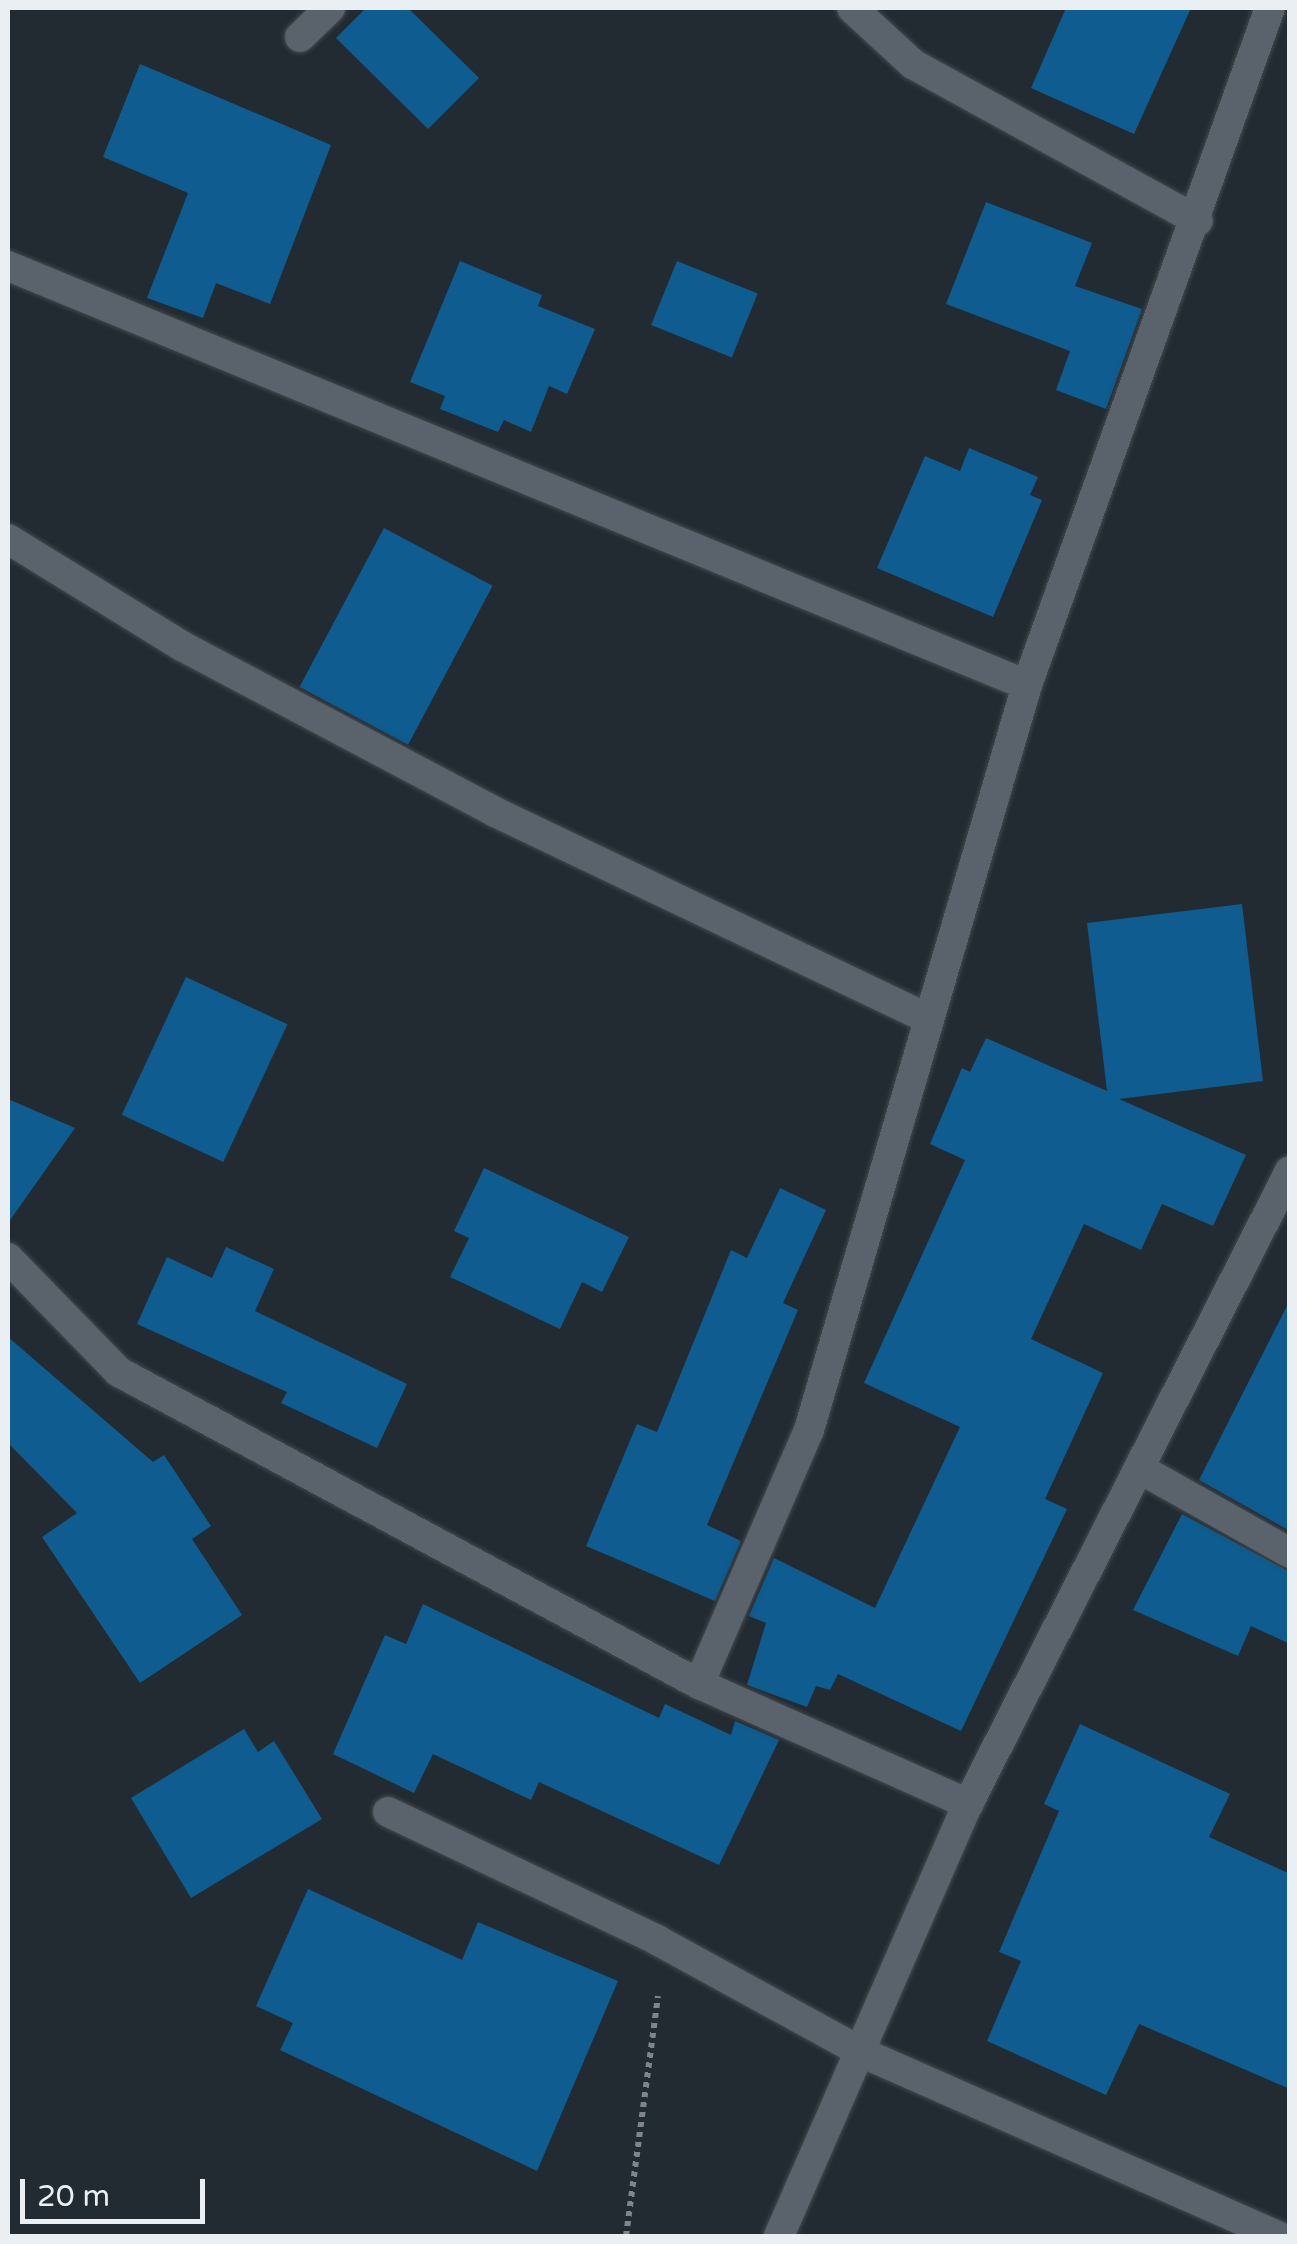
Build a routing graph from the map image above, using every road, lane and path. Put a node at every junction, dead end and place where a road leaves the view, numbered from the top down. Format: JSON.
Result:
{"nodes":[{"id":1,"x":330,"y":8,"type":"edge"},
{"id":2,"x":852,"y":8,"type":"edge"},
{"id":3,"x":1270,"y":8,"type":"edge"},
{"id":4,"x":300,"y":37,"type":"dead end"},
{"id":5,"x":1198,"y":221,"type":"junction"},
{"id":6,"x":8,"y":266,"type":"edge"},
{"id":7,"x":8,"y":539,"type":"edge"},
{"id":8,"x":1027,"y":684,"type":"junction"},
{"id":9,"x":924,"y":1017,"type":"junction"},
{"id":10,"x":1290,"y":1171,"type":"edge"},
{"id":11,"x":8,"y":1258,"type":"edge"},
{"id":12,"x":1142,"y":1470,"type":"junction"},
{"id":13,"x":1290,"y":1552,"type":"edge"},
{"id":14,"x":700,"y":1684,"type":"junction"},
{"id":15,"x":968,"y":1804,"type":"junction"},
{"id":16,"x":388,"y":1812,"type":"dead end"},
{"id":17,"x":656,"y":1940,"type":"junction"},
{"id":18,"x":863,"y":2054,"type":"junction"},
{"id":19,"x":626,"y":2236,"type":"edge"},
{"id":20,"x":779,"y":2236,"type":"edge"},
{"id":21,"x":1277,"y":2236,"type":"edge"}],
"edges":[{"from":1,"to":4,"type":"street"},
{"from":2,"to":5,"type":"street"},
{"from":3,"to":5,"type":"street"},
{"from":5,"to":8,"type":"street"},
{"from":6,"to":8,"type":"street"},
{"from":7,"to":9,"type":"street"},
{"from":8,"to":9,"type":"street"},
{"from":9,"to":14,"type":"street"},
{"from":10,"to":12,"type":"street"},
{"from":11,"to":14,"type":"street"},
{"from":12,"to":13,"type":"street"},
{"from":12,"to":15,"type":"street"},
{"from":14,"to":15,"type":"street"},
{"from":15,"to":18,"type":"street"},
{"from":16,"to":17,"type":"street"},
{"from":17,"to":18,"type":"street"},
{"from":17,"to":19,"type":"path"},
{"from":18,"to":20,"type":"street"},
{"from":18,"to":21,"type":"street"}]}
